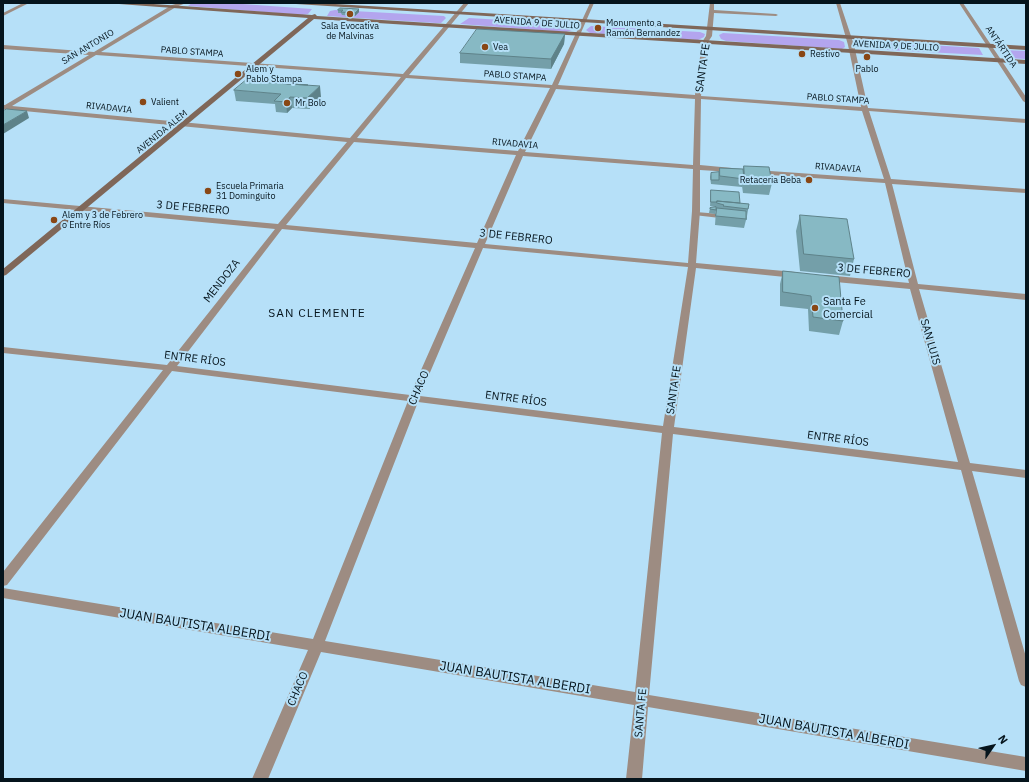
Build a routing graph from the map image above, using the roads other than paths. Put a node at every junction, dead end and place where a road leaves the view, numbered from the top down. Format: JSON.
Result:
{"nodes":[{"id":1,"x":28,"y":3,"type":"edge"},
{"id":2,"x":118,"y":3,"type":"edge"},
{"id":3,"x":184,"y":3,"type":"edge"},
{"id":4,"x":296,"y":3,"type":"edge"},
{"id":5,"x":467,"y":3,"type":"edge"},
{"id":6,"x":592,"y":3,"type":"edge"},
{"id":7,"x":838,"y":3,"type":"edge"},
{"id":8,"x":961,"y":3,"type":"edge"},
{"id":9,"x":330,"y":4,"type":"edge"},
{"id":10,"x":174,"y":6,"type":"junction"},
{"id":11,"x":712,"y":7,"type":"edge"},
{"id":12,"x":458,"y":14,"type":"junction"},
{"id":13,"x":3,"y":15,"type":"edge"},
{"id":14,"x":776,"y":15,"type":"dead end"},
{"id":15,"x":313,"y":17,"type":"junction"},
{"id":16,"x":583,"y":21,"type":"junction"},
{"id":17,"x":447,"y":26,"type":"junction"},
{"id":18,"x":710,"y":29,"type":"junction"},
{"id":19,"x":578,"y":34,"type":"junction"},
{"id":20,"x":848,"y":37,"type":"junction"},
{"id":21,"x":705,"y":42,"type":"junction"},
{"id":22,"x":989,"y":45,"type":"junction"},
{"id":23,"x":3,"y":47,"type":"edge"},
{"id":24,"x":1026,"y":48,"type":"edge"},
{"id":25,"x":852,"y":52,"type":"junction"},
{"id":26,"x":93,"y":54,"type":"junction"},
{"id":27,"x":999,"y":60,"type":"junction"},
{"id":28,"x":1026,"y":62,"type":"edge"},
{"id":29,"x":254,"y":66,"type":"junction"},
{"id":30,"x":404,"y":77,"type":"junction"},
{"id":31,"x":554,"y":88,"type":"junction"},
{"id":32,"x":698,"y":98,"type":"junction"},
{"id":33,"x":1026,"y":101,"type":"edge"},
{"id":34,"x":4,"y":108,"type":"edge"},
{"id":35,"x":864,"y":110,"type":"junction"},
{"id":36,"x":1026,"y":121,"type":"edge"},
{"id":37,"x":185,"y":125,"type":"junction"},
{"id":38,"x":352,"y":140,"type":"junction"},
{"id":39,"x":520,"y":154,"type":"junction"},
{"id":40,"x":698,"y":168,"type":"junction"},
{"id":41,"x":737,"y":170,"type":"edge"},
{"id":42,"x":745,"y":171,"type":"edge"},
{"id":43,"x":888,"y":181,"type":"junction"},
{"id":44,"x":1026,"y":190,"type":"edge"},
{"id":45,"x":3,"y":201,"type":"edge"},
{"id":46,"x":82,"y":209,"type":"junction"},
{"id":47,"x":696,"y":212,"type":"junction"},
{"id":48,"x":709,"y":212,"type":"edge"},
{"id":49,"x":720,"y":216,"type":"edge"},
{"id":50,"x":280,"y":227,"type":"junction"},
{"id":51,"x":481,"y":244,"type":"junction"},
{"id":52,"x":692,"y":266,"type":"junction"},
{"id":53,"x":3,"y":273,"type":"edge"},
{"id":54,"x":803,"y":276,"type":"edge"},
{"id":55,"x":819,"y":277,"type":"edge"},
{"id":56,"x":914,"y":286,"type":"junction"},
{"id":57,"x":1026,"y":297,"type":"edge"},
{"id":58,"x":3,"y":350,"type":"edge"},
{"id":59,"x":169,"y":368,"type":"junction"},
{"id":60,"x":414,"y":398,"type":"junction"},
{"id":61,"x":668,"y":430,"type":"junction"},
{"id":62,"x":966,"y":467,"type":"junction"},
{"id":63,"x":1026,"y":474,"type":"edge"},
{"id":64,"x":3,"y":581,"type":"edge"},
{"id":65,"x":3,"y":593,"type":"edge"},
{"id":66,"x":317,"y":645,"type":"junction"},
{"id":67,"x":1026,"y":681,"type":"edge"},
{"id":68,"x":642,"y":700,"type":"junction"},
{"id":69,"x":1026,"y":764,"type":"edge"},
{"id":70,"x":260,"y":779,"type":"edge"},
{"id":71,"x":634,"y":779,"type":"edge"}],
"edges":[{"from":1,"to":13,"type":"street"},
{"from":2,"to":10,"type":"main road","name":"AVENIDA 9 DE JULIO"},
{"from":3,"to":10,"type":"street","name":"SAN ANTONIO"},
{"from":4,"to":9,"type":"main road","name":"AVENIDA 9 DE JULIO"},
{"from":5,"to":12,"type":"street","name":"MENDOZA"},
{"from":6,"to":16,"type":"street","name":"CHACO"},
{"from":7,"to":20,"type":"street","name":"SAN LUIS"},
{"from":8,"to":22,"type":"street","name":"ANTÁRTIDA"},
{"from":9,"to":12,"type":"main road","name":"AVENIDA 9 DE JULIO"},
{"from":9,"to":15,"type":"main road","name":"AVENIDA ALEM"},
{"from":10,"to":15,"type":"main road","name":"AVENIDA 9 DE JULIO"},
{"from":10,"to":26,"type":"street","name":"SAN ANTONIO"},
{"from":11,"to":14,"type":"street"},
{"from":11,"to":18,"type":"street","name":"SANTA FE"},
{"from":12,"to":16,"type":"main road","name":"AVENIDA 9 DE JULIO"},
{"from":12,"to":17,"type":"street","name":"MENDOZA"},
{"from":15,"to":17,"type":"main road","name":"AVENIDA 9 DE JULIO"},
{"from":15,"to":29,"type":"main road","name":"AVENIDA ALEM"},
{"from":16,"to":18,"type":"main road","name":"AVENIDA 9 DE JULIO"},
{"from":16,"to":19,"type":"street","name":"CHACO"},
{"from":17,"to":19,"type":"main road","name":"AVENIDA 9 DE JULIO"},
{"from":17,"to":30,"type":"street","name":"MENDOZA"},
{"from":18,"to":20,"type":"main road","name":"AVENIDA 9 DE JULIO"},
{"from":18,"to":21,"type":"street","name":"SANTA FE"},
{"from":19,"to":21,"type":"main road","name":"AVENIDA 9 DE JULIO"},
{"from":19,"to":31,"type":"street","name":"CHACO"},
{"from":20,"to":22,"type":"main road","name":"AVENIDA 9 DE JULIO"},
{"from":20,"to":25,"type":"street","name":"SAN LUIS"},
{"from":21,"to":25,"type":"main road","name":"AVENIDA 9 DE JULIO"},
{"from":21,"to":32,"type":"street","name":"SANTA FE"},
{"from":22,"to":24,"type":"main road","name":"AVENIDA 9 DE JULIO"},
{"from":22,"to":27,"type":"street","name":"ANTÁRTIDA"},
{"from":23,"to":26,"type":"street","name":"PABLO STAMPA"},
{"from":25,"to":27,"type":"main road","name":"AVENIDA 9 DE JULIO"},
{"from":25,"to":35,"type":"street","name":"SAN LUIS"},
{"from":26,"to":29,"type":"street","name":"PABLO STAMPA"},
{"from":26,"to":34,"type":"street","name":"SAN ANTONIO"},
{"from":27,"to":28,"type":"main road","name":"AVENIDA 9 DE JULIO"},
{"from":27,"to":33,"type":"street","name":"ANTÁRTIDA"},
{"from":29,"to":30,"type":"street","name":"PABLO STAMPA"},
{"from":29,"to":37,"type":"main road","name":"AVENIDA ALEM"},
{"from":30,"to":31,"type":"street","name":"PABLO STAMPA"},
{"from":30,"to":38,"type":"street","name":"MENDOZA"},
{"from":31,"to":32,"type":"street","name":"PABLO STAMPA"},
{"from":31,"to":39,"type":"street","name":"CHACO"},
{"from":32,"to":35,"type":"street","name":"PABLO STAMPA"},
{"from":32,"to":40,"type":"street","name":"SANTA FE"},
{"from":34,"to":37,"type":"street","name":"RIVADAVIA"},
{"from":35,"to":36,"type":"street","name":"PABLO STAMPA"},
{"from":35,"to":43,"type":"street","name":"SAN LUIS"},
{"from":37,"to":38,"type":"street","name":"RIVADAVIA"},
{"from":37,"to":46,"type":"main road","name":"AVENIDA ALEM"},
{"from":38,"to":39,"type":"street","name":"RIVADAVIA"},
{"from":38,"to":50,"type":"street","name":"MENDOZA"},
{"from":39,"to":40,"type":"street","name":"RIVADAVIA"},
{"from":39,"to":51,"type":"street","name":"CHACO"},
{"from":40,"to":41,"type":"street","name":"RIVADAVIA"},
{"from":40,"to":47,"type":"street","name":"SANTA FE"},
{"from":42,"to":43,"type":"street","name":"RIVADAVIA"},
{"from":43,"to":44,"type":"street","name":"RIVADAVIA"},
{"from":43,"to":56,"type":"street","name":"SAN LUIS"},
{"from":45,"to":46,"type":"street","name":"3 DE FEBRERO"},
{"from":46,"to":50,"type":"street","name":"3 DE FEBRERO"},
{"from":46,"to":53,"type":"main road","name":"AVENIDA ALEM"},
{"from":47,"to":48,"type":"lane"},
{"from":47,"to":49,"type":"lane"},
{"from":47,"to":52,"type":"street","name":"SANTA FE"},
{"from":50,"to":51,"type":"street","name":"3 DE FEBRERO"},
{"from":50,"to":59,"type":"street","name":"MENDOZA"},
{"from":51,"to":52,"type":"street","name":"3 DE FEBRERO"},
{"from":51,"to":60,"type":"street","name":"CHACO"},
{"from":52,"to":54,"type":"street","name":"3 DE FEBRERO"},
{"from":52,"to":61,"type":"street","name":"SANTA FE"},
{"from":55,"to":56,"type":"street","name":"3 DE FEBRERO"},
{"from":56,"to":57,"type":"street","name":"3 DE FEBRERO"},
{"from":56,"to":62,"type":"street","name":"SAN LUIS"},
{"from":58,"to":59,"type":"street","name":"ENTRE RÍOS"},
{"from":59,"to":60,"type":"street","name":"ENTRE RÍOS"},
{"from":59,"to":64,"type":"street","name":"MENDOZA"},
{"from":60,"to":61,"type":"street","name":"ENTRE RÍOS"},
{"from":60,"to":66,"type":"street","name":"CHACO"},
{"from":61,"to":62,"type":"street","name":"ENTRE RÍOS"},
{"from":61,"to":68,"type":"street","name":"SANTA FE"},
{"from":62,"to":63,"type":"street","name":"ENTRE RÍOS"},
{"from":62,"to":67,"type":"street","name":"SAN LUIS"},
{"from":65,"to":66,"type":"street","name":"JUAN BAUTISTA ALBERDI"},
{"from":66,"to":68,"type":"street","name":"JUAN BAUTISTA ALBERDI"},
{"from":66,"to":70,"type":"street","name":"CHACO"},
{"from":68,"to":69,"type":"street","name":"JUAN BAUTISTA ALBERDI"},
{"from":68,"to":71,"type":"street","name":"SANTA FE"}]}
